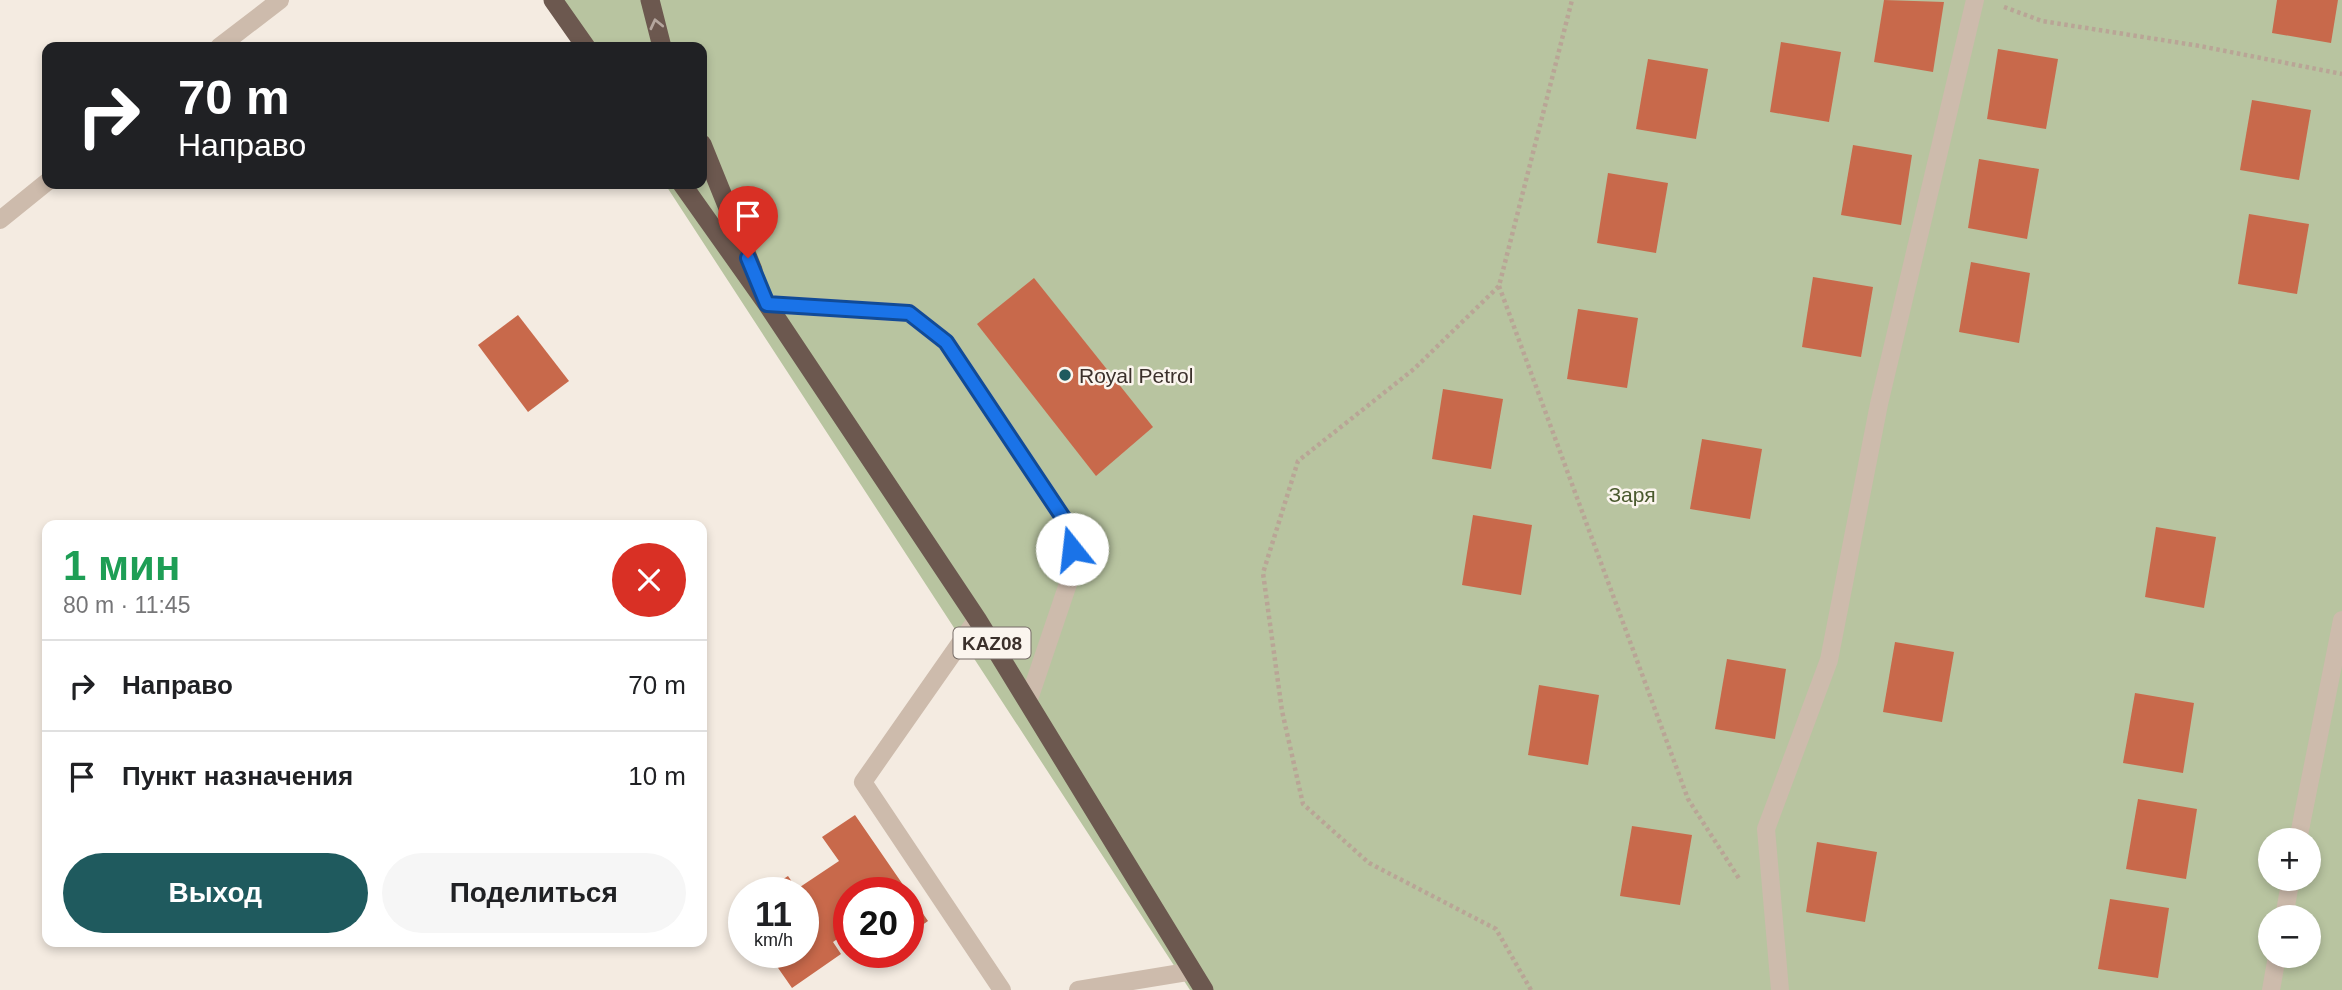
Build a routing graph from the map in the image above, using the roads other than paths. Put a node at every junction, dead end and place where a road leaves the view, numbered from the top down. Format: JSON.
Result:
{"nodes":[{"id":1,"x":280,"y":0,"type":"edge"},
{"id":2,"x":553,"y":0,"type":"edge"},
{"id":3,"x":650,"y":0,"type":"edge"},
{"id":4,"x":1975,"y":0,"type":"edge"},
{"id":5,"x":225,"y":42,"type":"edge"},
{"id":6,"x":582,"y":42,"type":"edge"},
{"id":7,"x":661,"y":42,"type":"edge"},
{"id":8,"x":707,"y":156,"type":"edge"},
{"id":9,"x":42,"y":186,"type":"edge"},
{"id":10,"x":686,"y":189,"type":"edge"},
{"id":11,"x":0,"y":219,"type":"edge"},
{"id":12,"x":767,"y":304,"type":"junction"},
{"id":13,"x":977,"y":619,"type":"junction"},
{"id":14,"x":2342,"y":620,"type":"edge"},
{"id":15,"x":1028,"y":702,"type":"junction"},
{"id":16,"x":2300,"y":828,"type":"edge"},
{"id":17,"x":2275,"y":968,"type":"edge"},
{"id":18,"x":1193,"y":971,"type":"junction"},
{"id":19,"x":1002,"y":990,"type":"edge"},
{"id":20,"x":1078,"y":990,"type":"edge"},
{"id":21,"x":1205,"y":990,"type":"edge"},
{"id":22,"x":1780,"y":990,"type":"edge"},
{"id":23,"x":2271,"y":990,"type":"edge"}],
"edges":[{"from":1,"to":5,"type":"street"},
{"from":2,"to":6,"type":"highway"},
{"from":7,"to":3,"type":"highway","one_way":true},
{"from":4,"to":22,"type":"street"},
{"from":8,"to":12,"type":"highway"},
{"from":9,"to":11,"type":"street"},
{"from":10,"to":12,"type":"highway","number":"KAZ08"},
{"from":12,"to":13,"type":"highway","number":"KAZ08"},
{"from":12,"to":15,"type":"street"},
{"from":13,"to":15,"type":"highway","number":"KAZ08"},
{"from":13,"to":19,"type":"street"},
{"from":14,"to":16,"type":"street"},
{"from":15,"to":18,"type":"highway","number":"KAZ08"},
{"from":17,"to":23,"type":"street"},
{"from":18,"to":20,"type":"street"},
{"from":18,"to":21,"type":"highway","number":"KAZ08"}]}
